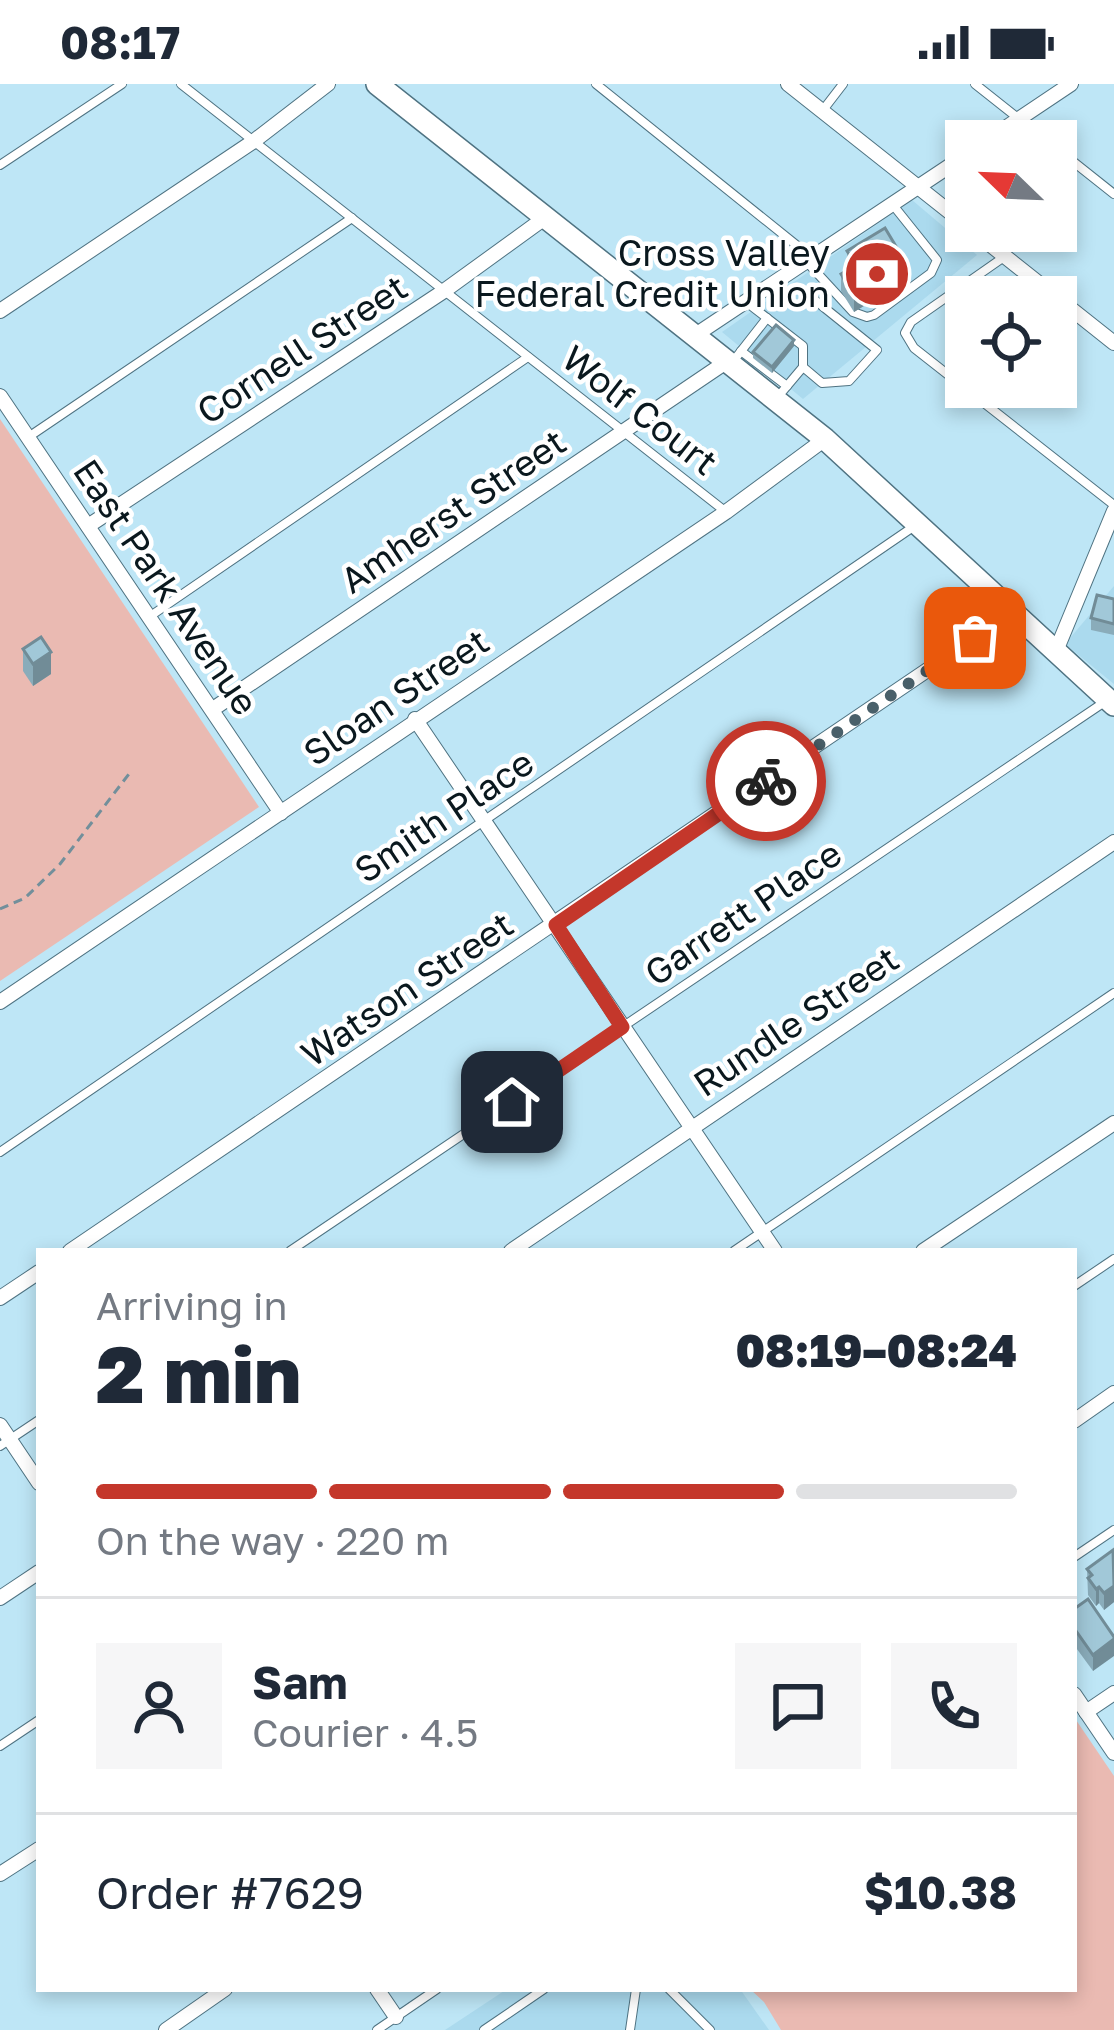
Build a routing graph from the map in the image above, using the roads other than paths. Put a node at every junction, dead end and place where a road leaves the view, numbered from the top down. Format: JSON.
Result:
{"nodes":[{"id":1,"x":122,"y":84,"type":"edge"},
{"id":2,"x":328,"y":84,"type":"edge"},
{"id":3,"x":377,"y":84,"type":"edge"},
{"id":4,"x":596,"y":84,"type":"edge"},
{"id":5,"x":788,"y":84,"type":"edge"},
{"id":6,"x":843,"y":84,"type":"edge"},
{"id":7,"x":975,"y":84,"type":"edge"},
{"id":8,"x":1071,"y":84,"type":"edge"},
{"id":9,"x":184,"y":85,"type":"edge"},
{"id":10,"x":822,"y":111,"type":"junction"},
{"id":11,"x":1019,"y":119,"type":"joint"},
{"id":12,"x":254,"y":141,"type":"junction"},
{"id":13,"x":0,"y":165,"type":"edge"},
{"id":14,"x":1077,"y":165,"type":"edge"},
{"id":15,"x":945,"y":168,"type":"edge"},
{"id":16,"x":917,"y":187,"type":"junction"},
{"id":17,"x":1114,"y":194,"type":"edge"},
{"id":18,"x":892,"y":203,"type":"junction"},
{"id":19,"x":945,"y":209,"type":"edge"},
{"id":20,"x":546,"y":217,"type":"junction"},
{"id":21,"x":352,"y":218,"type":"junction"},
{"id":22,"x":1000,"y":252,"type":"edge"},
{"id":23,"x":1005,"y":256,"type":"junction"},
{"id":24,"x":807,"y":258,"type":"junction"},
{"id":25,"x":444,"y":291,"type":"junction"},
{"id":26,"x":811,"y":297,"type":"dead end"},
{"id":27,"x":745,"y":301,"type":"junction"},
{"id":28,"x":0,"y":311,"type":"edge"},
{"id":29,"x":767,"y":318,"type":"junction"},
{"id":30,"x":754,"y":335,"type":"junction"},
{"id":31,"x":694,"y":336,"type":"junction"},
{"id":32,"x":765,"y":344,"type":"edge"},
{"id":33,"x":1114,"y":344,"type":"edge"},
{"id":34,"x":528,"y":357,"type":"junction"},
{"id":35,"x":732,"y":359,"type":"junction"},
{"id":36,"x":783,"y":359,"type":"edge"},
{"id":37,"x":801,"y":369,"type":"junction"},
{"id":38,"x":781,"y":393,"type":"junction"},
{"id":39,"x":0,"y":396,"type":"edge"},
{"id":40,"x":624,"y":432,"type":"junction"},
{"id":41,"x":27,"y":438,"type":"junction"},
{"id":42,"x":825,"y":439,"type":"junction"},
{"id":43,"x":1114,"y":508,"type":"edge"},
{"id":44,"x":726,"y":512,"type":"junction"},
{"id":45,"x":918,"y":524,"type":"junction"},
{"id":46,"x":88,"y":526,"type":"junction"},
{"id":47,"x":1013,"y":611,"type":"junction"},
{"id":48,"x":149,"y":617,"type":"junction"},
{"id":49,"x":1056,"y":651,"type":"junction"},
{"id":50,"x":1110,"y":703,"type":"edge"},
{"id":51,"x":213,"y":709,"type":"junction"},
{"id":52,"x":415,"y":719,"type":"junction"},
{"id":53,"x":281,"y":813,"type":"junction"},
{"id":54,"x":484,"y":822,"type":"junction"},
{"id":55,"x":1114,"y":842,"type":"edge"},
{"id":56,"x":556,"y":925,"type":"junction"},
{"id":57,"x":1114,"y":993,"type":"edge"},
{"id":58,"x":0,"y":1002,"type":"edge"},
{"id":59,"x":622,"y":1027,"type":"junction"},
{"id":60,"x":1114,"y":1123,"type":"edge"},
{"id":61,"x":691,"y":1128,"type":"junction"},
{"id":62,"x":0,"y":1152,"type":"edge"},
{"id":63,"x":763,"y":1231,"type":"junction"},
{"id":64,"x":74,"y":1248,"type":"edge"},
{"id":65,"x":294,"y":1248,"type":"edge"},
{"id":66,"x":515,"y":1248,"type":"edge"},
{"id":67,"x":738,"y":1248,"type":"edge"},
{"id":68,"x":774,"y":1248,"type":"edge"},
{"id":69,"x":926,"y":1248,"type":"edge"},
{"id":70,"x":1114,"y":1259,"type":"edge"},
{"id":71,"x":36,"y":1274,"type":"edge"},
{"id":72,"x":1077,"y":1284,"type":"edge"},
{"id":73,"x":0,"y":1298,"type":"edge"},
{"id":74,"x":1114,"y":1393,"type":"edge"},
{"id":75,"x":1077,"y":1419,"type":"edge"},
{"id":76,"x":36,"y":1422,"type":"edge"},
{"id":77,"x":0,"y":1425,"type":"edge"},
{"id":78,"x":5,"y":1442,"type":"edge"},
{"id":79,"x":36,"y":1480,"type":"edge"},
{"id":80,"x":1114,"y":1530,"type":"edge"},
{"id":81,"x":1077,"y":1555,"type":"edge"},
{"id":82,"x":36,"y":1575,"type":"edge"},
{"id":83,"x":0,"y":1598,"type":"edge"},
{"id":84,"x":1114,"y":1693,"type":"edge"},
{"id":85,"x":1077,"y":1698,"type":"edge"},
{"id":86,"x":1086,"y":1712,"type":"junction"},
{"id":87,"x":36,"y":1722,"type":"edge"},
{"id":88,"x":0,"y":1746,"type":"edge"},
{"id":89,"x":1114,"y":1754,"type":"edge"},
{"id":90,"x":36,"y":1851,"type":"edge"},
{"id":91,"x":0,"y":1874,"type":"edge"},
{"id":92,"x":221,"y":1992,"type":"edge"},
{"id":93,"x":379,"y":1992,"type":"edge"},
{"id":94,"x":433,"y":1992,"type":"edge"},
{"id":95,"x":540,"y":1992,"type":"edge"},
{"id":96,"x":636,"y":1992,"type":"edge"},
{"id":97,"x":672,"y":1992,"type":"edge"},
{"id":98,"x":396,"y":2017,"type":"junction"},
{"id":99,"x":166,"y":2030,"type":"edge"},
{"id":100,"x":377,"y":2030,"type":"edge"},
{"id":101,"x":484,"y":2030,"type":"edge"},
{"id":102,"x":630,"y":2030,"type":"edge"},
{"id":103,"x":710,"y":2030,"type":"edge"}],
"edges":[{"from":1,"to":13,"type":"lane"},
{"from":2,"to":12,"type":"street"},
{"from":3,"to":20,"type":"main road"},
{"from":4,"to":24,"type":"lane"},
{"from":5,"to":10,"type":"street"},
{"from":6,"to":10,"type":"lane"},
{"from":7,"to":11,"type":"lane"},
{"from":8,"to":11,"type":"street"},
{"from":9,"to":12,"type":"lane","name":"Wolf Court"},
{"from":10,"to":16,"type":"street"},
{"from":12,"to":21,"type":"lane","name":"Wolf Court"},
{"from":12,"to":28,"type":"street"},
{"from":14,"to":17,"type":"lane"},
{"from":15,"to":16,"type":"street"},
{"from":16,"to":18,"type":"street"},
{"from":16,"to":19,"type":"street"},
{"from":18,"to":24,"type":"street"},
{"from":18,"to":24,"type":"lane"},
{"from":20,"to":25,"type":"street","name":"Cornell Street"},
{"from":20,"to":31,"type":"main road"},
{"from":21,"to":25,"type":"lane","name":"Wolf Court"},
{"from":21,"to":41,"type":"lane"},
{"from":22,"to":23,"type":"street"},
{"from":23,"to":33,"type":"street"},
{"from":23,"to":43,"type":"lane"},
{"from":24,"to":27,"type":"street"},
{"from":25,"to":34,"type":"lane","name":"Wolf Court"},
{"from":25,"to":46,"type":"street","name":"Cornell Street"},
{"from":26,"to":37,"type":"lane"},
{"from":27,"to":29,"type":"lane"},
{"from":27,"to":31,"type":"street"},
{"from":29,"to":30,"type":"lane"},
{"from":29,"to":37,"type":"lane"},
{"from":30,"to":32,"type":"lane"},
{"from":30,"to":35,"type":"lane"},
{"from":31,"to":35,"type":"main road"},
{"from":34,"to":40,"type":"lane","name":"Wolf Court"},
{"from":34,"to":48,"type":"lane"},
{"from":35,"to":38,"type":"main road"},
{"from":35,"to":40,"type":"street","name":"Amherst Street"},
{"from":36,"to":37,"type":"lane"},
{"from":37,"to":38,"type":"lane"},
{"from":38,"to":42,"type":"main road"},
{"from":39,"to":41,"type":"street","name":"East Park Avenue"},
{"from":40,"to":44,"type":"lane","name":"Wolf Court"},
{"from":40,"to":51,"type":"street","name":"Amherst Street"},
{"from":41,"to":46,"type":"street","name":"East Park Avenue"},
{"from":42,"to":44,"type":"street","name":"Sloan Street"},
{"from":42,"to":45,"type":"main road"},
{"from":43,"to":49,"type":"street"},
{"from":44,"to":52,"type":"street","name":"Sloan Street"},
{"from":45,"to":47,"type":"main road"},
{"from":45,"to":54,"type":"lane","name":"Smith Place"},
{"from":46,"to":48,"type":"street","name":"East Park Avenue"},
{"from":47,"to":49,"type":"main road"},
{"from":47,"to":56,"type":"street","name":"Watson Street"},
{"from":48,"to":51,"type":"street","name":"East Park Avenue"},
{"from":49,"to":50,"type":"main road"},
{"from":50,"to":59,"type":"lane","name":"Garrett Place"},
{"from":51,"to":53,"type":"street","name":"East Park Avenue"},
{"from":52,"to":53,"type":"street","name":"Sloan Street"},
{"from":52,"to":54,"type":"street"},
{"from":53,"to":58,"type":"street","name":"Sloan Street"},
{"from":54,"to":56,"type":"street"},
{"from":54,"to":62,"type":"lane","name":"Smith Place"},
{"from":55,"to":61,"type":"street","name":"Rundle Street"},
{"from":56,"to":59,"type":"street"},
{"from":56,"to":64,"type":"street","name":"Watson Street"},
{"from":57,"to":63,"type":"lane"},
{"from":59,"to":61,"type":"street"},
{"from":59,"to":65,"type":"lane","name":"Garrett Place"},
{"from":60,"to":69,"type":"street"},
{"from":61,"to":63,"type":"street"},
{"from":61,"to":66,"type":"street","name":"Rundle Street"},
{"from":63,"to":67,"type":"lane"},
{"from":63,"to":68,"type":"street"},
{"from":70,"to":72,"type":"lane"},
{"from":71,"to":73,"type":"street"},
{"from":74,"to":75,"type":"street"},
{"from":76,"to":78,"type":"lane"},
{"from":77,"to":78,"type":"street"},
{"from":78,"to":79,"type":"street"},
{"from":80,"to":81,"type":"lane"},
{"from":82,"to":83,"type":"street"},
{"from":84,"to":86,"type":"street"},
{"from":85,"to":86,"type":"street"},
{"from":86,"to":89,"type":"street"},
{"from":87,"to":88,"type":"lane"},
{"from":90,"to":91,"type":"street"},
{"from":92,"to":99,"type":"street"},
{"from":93,"to":98,"type":"street"},
{"from":94,"to":98,"type":"lane"},
{"from":95,"to":101,"type":"lane"},
{"from":96,"to":102,"type":"lane"},
{"from":97,"to":103,"type":"lane"},
{"from":98,"to":100,"type":"lane"}]}
